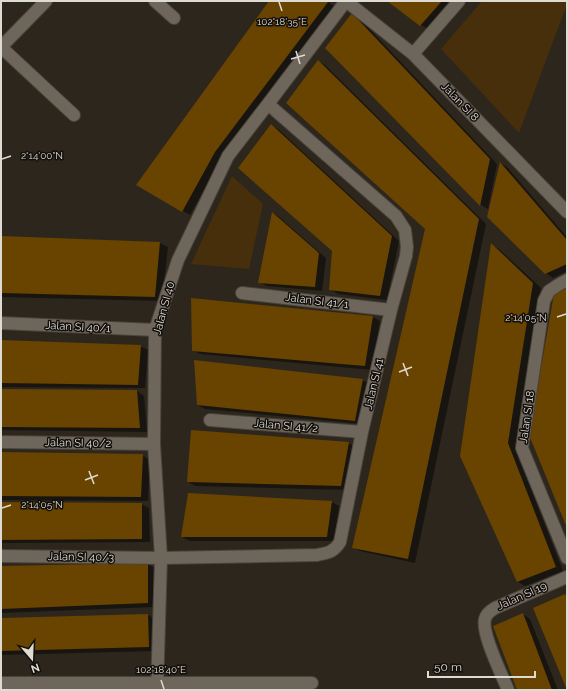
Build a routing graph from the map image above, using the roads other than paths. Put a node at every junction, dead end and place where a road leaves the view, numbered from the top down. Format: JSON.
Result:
{"nodes":[{"id":1,"x":46,"y":1,"type":"edge"},
{"id":2,"x":155,"y":1,"type":"edge"},
{"id":3,"x":346,"y":1,"type":"edge"},
{"id":4,"x":459,"y":1,"type":"edge"},
{"id":5,"x":174,"y":18,"type":"dead end"},
{"id":6,"x":414,"y":54,"type":"junction"},
{"id":7,"x":268,"y":104,"type":"junction"},
{"id":8,"x":74,"y":115,"type":"dead end"},
{"id":9,"x":567,"y":212,"type":"edge"},
{"id":10,"x":567,"y":280,"type":"edge"},
{"id":11,"x":242,"y":293,"type":"dead end"},
{"id":12,"x":391,"y":310,"type":"junction"},
{"id":13,"x":1,"y":323,"type":"edge"},
{"id":14,"x":155,"y":330,"type":"junction"},
{"id":15,"x":210,"y":420,"type":"dead end"},
{"id":16,"x":362,"y":432,"type":"junction"},
{"id":17,"x":1,"y":442,"type":"edge"},
{"id":18,"x":154,"y":444,"type":"junction"},
{"id":19,"x":1,"y":556,"type":"edge"},
{"id":20,"x":161,"y":558,"type":"junction"},
{"id":21,"x":567,"y":558,"type":"edge"},
{"id":22,"x":567,"y":576,"type":"edge"},
{"id":23,"x":312,"y":682,"type":"dead end"},
{"id":24,"x":1,"y":683,"type":"edge"},
{"id":25,"x":157,"y":686,"type":"edge"},
{"id":26,"x":508,"y":690,"type":"edge"}],
"edges":[{"from":1,"to":8,"type":"street"},
{"from":2,"to":5,"type":"street"},
{"from":3,"to":6,"type":"street","name":"Jalan SI 8"},
{"from":3,"to":7,"type":"street","name":"Jalan SI 40"},
{"from":4,"to":6,"type":"street"},
{"from":6,"to":9,"type":"street","name":"Jalan SI 8"},
{"from":7,"to":12,"type":"street","name":"Jalan SI 41"},
{"from":7,"to":14,"type":"street","name":"Jalan SI 40"},
{"from":10,"to":21,"type":"street","name":"Jalan SI 18"},
{"from":11,"to":12,"type":"street","name":"Jalan SI 41/1"},
{"from":12,"to":16,"type":"street","name":"Jalan SI 41"},
{"from":13,"to":14,"type":"street","name":"Jalan SI 40/1"},
{"from":14,"to":18,"type":"street","name":"Jalan SI 40"},
{"from":15,"to":16,"type":"street","name":"Jalan SI 41/2"},
{"from":16,"to":20,"type":"street","name":"Jalan SI 41"},
{"from":17,"to":18,"type":"street","name":"Jalan SI 40/2"},
{"from":18,"to":20,"type":"street","name":"Jalan SI 40"},
{"from":19,"to":20,"type":"street","name":"Jalan SI 40/3"},
{"from":20,"to":25,"type":"street","name":"Jalan SI 40"},
{"from":22,"to":26,"type":"street","name":"Jalan SI 19"},
{"from":23,"to":25,"type":"street"},
{"from":24,"to":25,"type":"street"}]}
